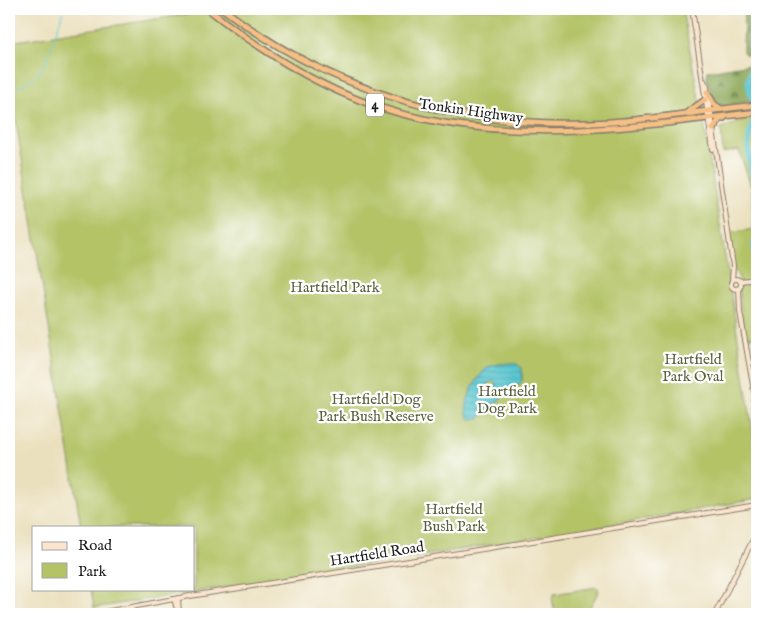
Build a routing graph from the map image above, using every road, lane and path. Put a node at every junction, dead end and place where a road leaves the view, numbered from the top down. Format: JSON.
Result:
{"nodes":[{"id":1,"x":208,"y":9,"type":"edge"},
{"id":2,"x":223,"y":9,"type":"edge"},
{"id":3,"x":692,"y":9,"type":"edge"},
{"id":4,"x":704,"y":81,"type":"junction"},
{"id":5,"x":708,"y":92,"type":"junction"},
{"id":6,"x":705,"y":100,"type":"junction"},
{"id":7,"x":757,"y":104,"type":"edge"},
{"id":8,"x":721,"y":109,"type":"junction"},
{"id":9,"x":708,"y":111,"type":"junction"},
{"id":10,"x":757,"y":112,"type":"edge"},
{"id":11,"x":681,"y":115,"type":"junction"},
{"id":12,"x":729,"y":116,"type":"junction"},
{"id":13,"x":709,"y":118,"type":"junction"},
{"id":14,"x":713,"y":129,"type":"junction"},
{"id":15,"x":715,"y":154,"type":"junction"},
{"id":16,"x":757,"y":280,"type":"edge"},
{"id":17,"x":738,"y":282,"type":"junction"},
{"id":18,"x":733,"y":288,"type":"junction"},
{"id":19,"x":738,"y":299,"type":"junction"},
{"id":20,"x":754,"y":396,"type":"junction"},
{"id":21,"x":757,"y":408,"type":"edge"},
{"id":22,"x":757,"y":430,"type":"edge"},
{"id":23,"x":756,"y":506,"type":"edge"},
{"id":24,"x":757,"y":532,"type":"edge"},
{"id":25,"x":176,"y":598,"type":"junction"},
{"id":26,"x":94,"y":614,"type":"edge"},
{"id":27,"x":179,"y":614,"type":"edge"},
{"id":28,"x":715,"y":614,"type":"edge"}],
"edges":[{"from":1,"to":13,"type":"highway","name":"Tonkin Highway","number":"4"},
{"from":2,"to":11,"type":"highway","name":"Tonkin Highway","number":"4"},
{"from":3,"to":4,"type":"street"},
{"from":4,"to":5,"type":"street"},
{"from":4,"to":6,"type":"street"},
{"from":5,"to":8,"type":"highway"},
{"from":5,"to":9,"type":"street"},
{"from":6,"to":9,"type":"street"},
{"from":6,"to":11,"type":"highway"},
{"from":7,"to":8,"type":"highway","name":"Tonkin Highway","number":"4"},
{"from":8,"to":9,"type":"highway","name":"Tonkin Highway","number":"4"},
{"from":9,"to":11,"type":"highway","name":"Tonkin Highway","number":"4"},
{"from":9,"to":13,"type":"street"},
{"from":10,"to":12,"type":"highway","name":"Tonkin Highway","number":"4"},
{"from":12,"to":13,"type":"highway","name":"Tonkin Highway","number":"4"},
{"from":12,"to":14,"type":"highway"},
{"from":13,"to":14,"type":"street"},
{"from":13,"to":15,"type":"street"},
{"from":14,"to":15,"type":"street"},
{"from":15,"to":17,"type":"street"},
{"from":16,"to":17,"type":"street"},
{"from":17,"to":18,"type":"street"},
{"from":17,"to":18,"type":"street"},
{"from":17,"to":19,"type":"street"},
{"from":18,"to":19,"type":"street"},
{"from":19,"to":20,"type":"street"},
{"from":20,"to":21,"type":"street"},
{"from":20,"to":22,"type":"street"},
{"from":23,"to":25,"type":"street","name":"Hartfield Road"},
{"from":24,"to":28,"type":"street"},
{"from":25,"to":26,"type":"street","name":"Hartfield Road"},
{"from":25,"to":27,"type":"street"}]}
